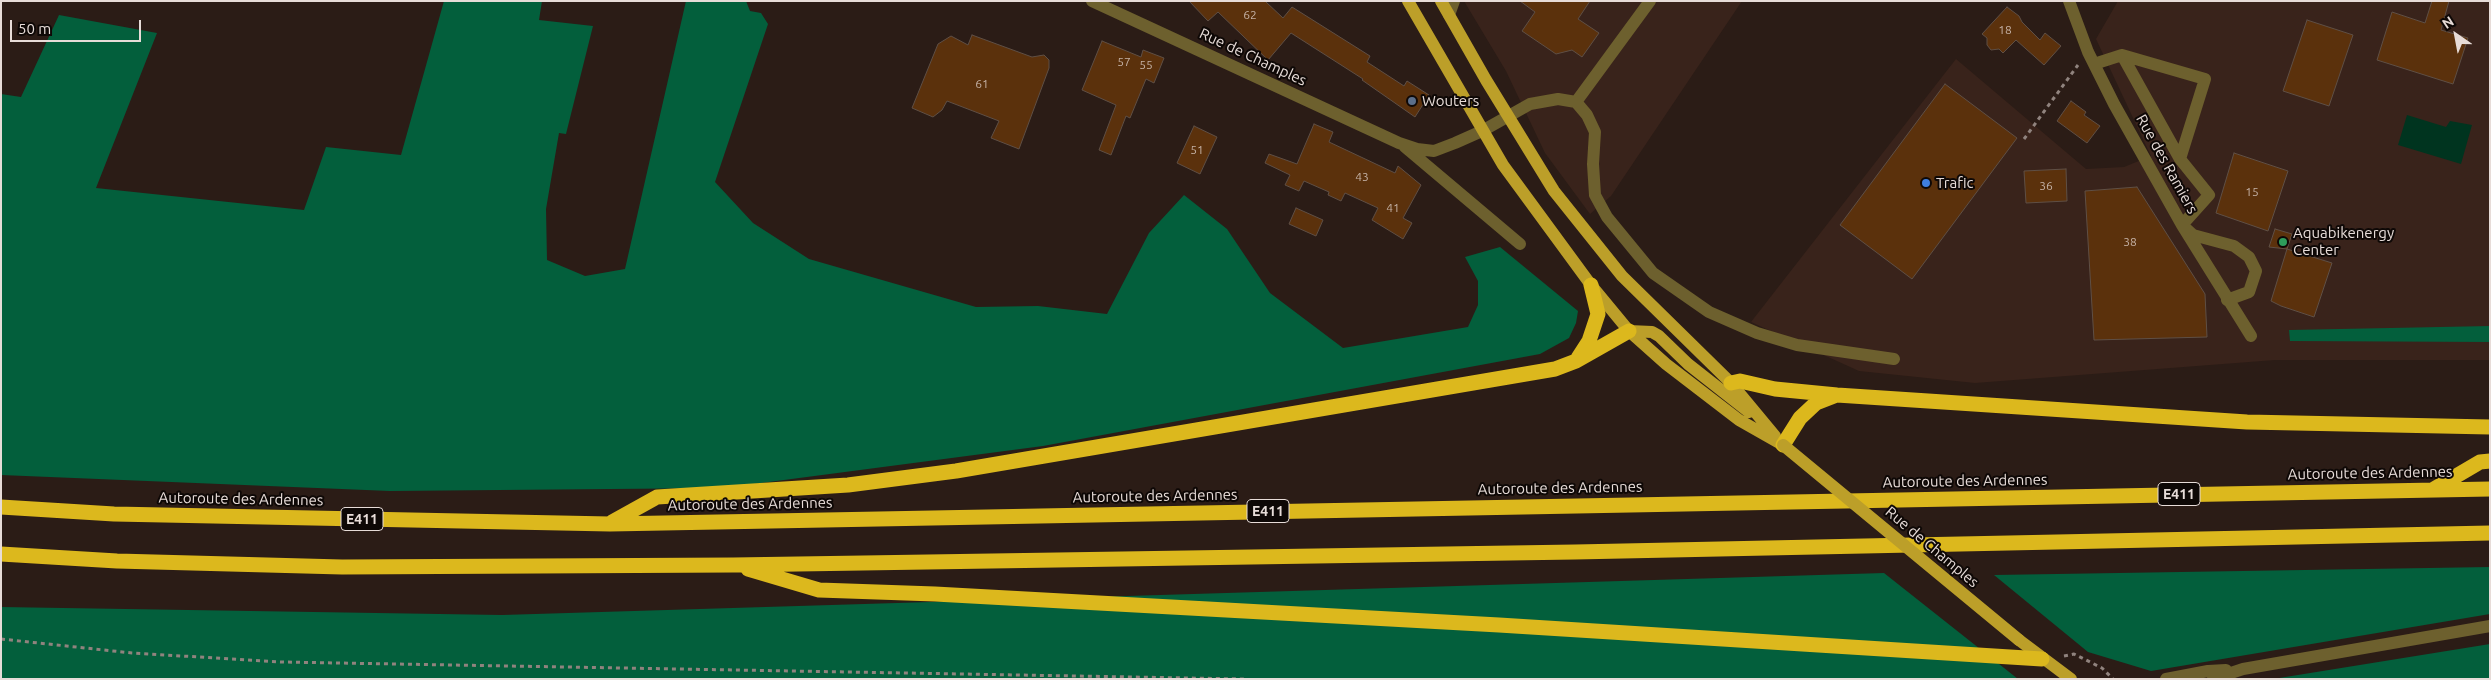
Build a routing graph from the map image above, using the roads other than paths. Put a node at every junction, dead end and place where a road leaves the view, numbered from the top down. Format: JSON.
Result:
{"nodes":[{"id":1,"x":1092,"y":1,"type":"edge"},
{"id":2,"x":1408,"y":1,"type":"edge"},
{"id":3,"x":1441,"y":1,"type":"edge"},
{"id":4,"x":1454,"y":1,"type":"edge"},
{"id":5,"x":1650,"y":1,"type":"edge"},
{"id":6,"x":2068,"y":1,"type":"edge"},
{"id":7,"x":1449,"y":15,"type":"junction"},
{"id":8,"x":2122,"y":55,"type":"junction"},
{"id":9,"x":2094,"y":64,"type":"junction"},
{"id":10,"x":1576,"y":102,"type":"junction"},
{"id":11,"x":1507,"y":116,"type":"junction"},
{"id":12,"x":1482,"y":131,"type":"junction"},
{"id":13,"x":1399,"y":143,"type":"junction"},
{"id":14,"x":2180,"y":159,"type":"junction"},
{"id":15,"x":2182,"y":225,"type":"junction"},
{"id":16,"x":1520,"y":244,"type":"dead end"},
{"id":17,"x":1591,"y":285,"type":"junction"},
{"id":18,"x":2227,"y":300,"type":"junction"},
{"id":19,"x":1629,"y":331,"type":"junction"},
{"id":20,"x":2251,"y":336,"type":"dead end"},
{"id":21,"x":1894,"y":359,"type":"dead end"},
{"id":22,"x":1576,"y":361,"type":"junction"},
{"id":23,"x":1731,"y":383,"type":"junction"},
{"id":24,"x":1837,"y":395,"type":"junction"},
{"id":25,"x":1759,"y":419,"type":"junction"},
{"id":26,"x":2490,"y":427,"type":"edge"},
{"id":27,"x":1783,"y":445,"type":"junction"},
{"id":28,"x":2490,"y":461,"type":"edge"},
{"id":29,"x":2490,"y":489,"type":"edge"},
{"id":30,"x":2431,"y":490,"type":"junction"},
{"id":31,"x":1,"y":507,"type":"edge"},
{"id":32,"x":610,"y":524,"type":"junction"},
{"id":33,"x":2490,"y":533,"type":"edge"},
{"id":34,"x":1,"y":554,"type":"edge"},
{"id":35,"x":733,"y":565,"type":"junction"},
{"id":36,"x":2490,"y":626,"type":"edge"},
{"id":37,"x":2042,"y":659,"type":"junction"},
{"id":38,"x":2243,"y":669,"type":"junction"},
{"id":39,"x":2071,"y":679,"type":"edge"},
{"id":40,"x":2166,"y":679,"type":"edge"},
{"id":41,"x":2213,"y":679,"type":"edge"}],
"edges":[{"from":1,"to":13,"type":"street","name":"Rue de Champles"},
{"from":2,"to":12,"type":"main road","name":"Rue de Champles"},
{"from":3,"to":7,"type":"main road"},
{"from":4,"to":7,"type":"street"},
{"from":5,"to":10,"type":"street"},
{"from":6,"to":9,"type":"street","name":"Rue des Ramiers"},
{"from":7,"to":11,"type":"main road"},
{"from":8,"to":9,"type":"street"},
{"from":8,"to":14,"type":"street"},
{"from":8,"to":14,"type":"street"},
{"from":9,"to":15,"type":"street","name":"Rue des Ramiers"},
{"from":10,"to":11,"type":"street"},
{"from":10,"to":21,"type":"street"},
{"from":11,"to":12,"type":"street","name":"Rue de Champles"},
{"from":11,"to":23,"type":"main road"},
{"from":12,"to":13,"type":"street","name":"Rue de Champles"},
{"from":12,"to":17,"type":"main road","name":"Rue de Champles"},
{"from":13,"to":16,"type":"street","name":"Rue de Champles"},
{"from":14,"to":15,"type":"street"},
{"from":15,"to":18,"type":"street","name":"Rue des Ramiers"},
{"from":15,"to":18,"type":"street"},
{"from":17,"to":19,"type":"main road","name":"Rue de Champles"},
{"from":17,"to":22,"type":"highway"},
{"from":18,"to":20,"type":"street","name":"Rue des Ramiers"},
{"from":19,"to":22,"type":"highway"},
{"from":19,"to":25,"type":"main road"},
{"from":19,"to":27,"type":"main road","name":"Rue de Champles"},
{"from":22,"to":32,"type":"highway"},
{"from":23,"to":24,"type":"highway"},
{"from":23,"to":25,"type":"main road"},
{"from":24,"to":26,"type":"highway"},
{"from":24,"to":27,"type":"highway"},
{"from":25,"to":27,"type":"main road"},
{"from":27,"to":37,"type":"main road","name":"Rue de Champles","bridge":true},
{"from":28,"to":30,"type":"highway"},
{"from":29,"to":30,"type":"highway","name":"Autoroute des Ardennes","number":"E411"},
{"from":30,"to":32,"type":"highway","name":"Autoroute des Ardennes","number":"E411"},
{"from":31,"to":32,"type":"highway","name":"Autoroute des Ardennes","number":"E411"},
{"from":33,"to":35,"type":"highway"},
{"from":34,"to":35,"type":"highway"},
{"from":35,"to":37,"type":"highway"},
{"from":36,"to":38,"type":"street"},
{"from":37,"to":39,"type":"main road","name":"Rue de Champles"},
{"from":38,"to":40,"type":"street"},
{"from":38,"to":41,"type":"street"}]}
